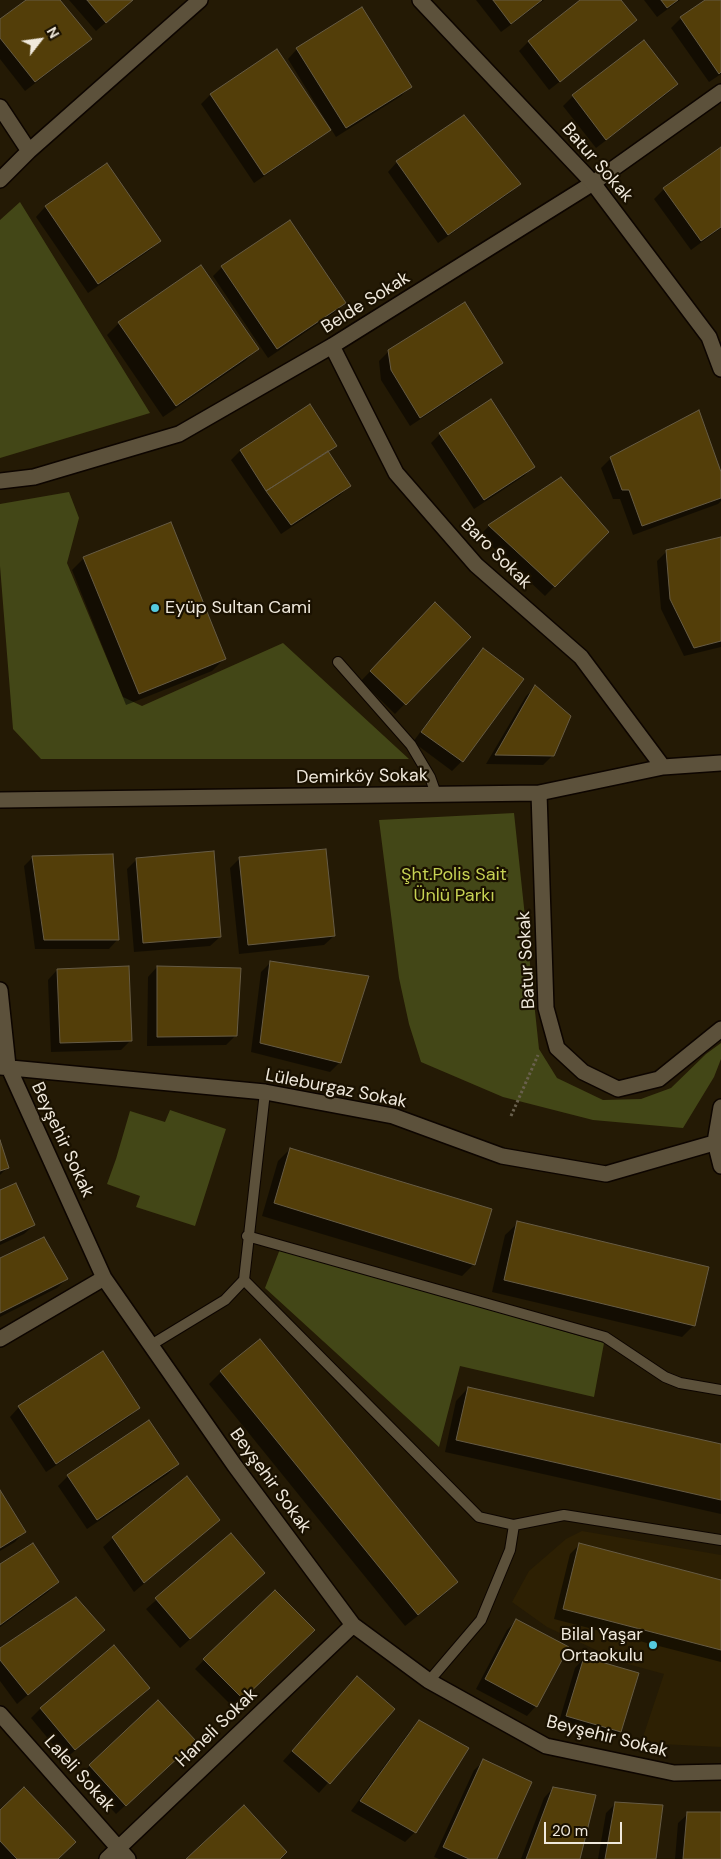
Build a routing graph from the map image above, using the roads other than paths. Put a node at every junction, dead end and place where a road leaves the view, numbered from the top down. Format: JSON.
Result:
{"nodes":[{"id":1,"x":200,"y":0,"type":"edge"},
{"id":2,"x":420,"y":0,"type":"edge"},
{"id":3,"x":721,"y":92,"type":"edge"},
{"id":4,"x":0,"y":107,"type":"edge"},
{"id":5,"x":29,"y":151,"type":"junction"},
{"id":6,"x":0,"y":180,"type":"edge"},
{"id":7,"x":593,"y":183,"type":"junction"},
{"id":8,"x":715,"y":335,"type":"edge"},
{"id":9,"x":332,"y":346,"type":"junction"},
{"id":10,"x":721,"y":369,"type":"edge"},
{"id":11,"x":0,"y":481,"type":"edge"},
{"id":12,"x":338,"y":662,"type":"dead end"},
{"id":13,"x":721,"y":764,"type":"edge"},
{"id":14,"x":663,"y":767,"type":"junction"},
{"id":15,"x":539,"y":793,"type":"junction"},
{"id":16,"x":436,"y":794,"type":"junction"},
{"id":17,"x":0,"y":800,"type":"edge"},
{"id":18,"x":0,"y":990,"type":"edge"},
{"id":19,"x":721,"y":1029,"type":"edge"},
{"id":20,"x":4,"y":1066,"type":"edge"},
{"id":21,"x":265,"y":1092,"type":"junction"},
{"id":22,"x":721,"y":1107,"type":"edge"},
{"id":23,"x":718,"y":1142,"type":"edge"},
{"id":24,"x":721,"y":1166,"type":"edge"},
{"id":25,"x":248,"y":1236,"type":"junction"},
{"id":26,"x":104,"y":1278,"type":"junction"},
{"id":27,"x":244,"y":1280,"type":"junction"},
{"id":28,"x":0,"y":1339,"type":"edge"},
{"id":29,"x":151,"y":1345,"type":"junction"},
{"id":30,"x":721,"y":1390,"type":"edge"},
{"id":31,"x":514,"y":1525,"type":"junction"},
{"id":32,"x":721,"y":1540,"type":"edge"},
{"id":33,"x":353,"y":1625,"type":"junction"},
{"id":34,"x":430,"y":1681,"type":"junction"},
{"id":35,"x":0,"y":1714,"type":"edge"},
{"id":36,"x":721,"y":1772,"type":"edge"},
{"id":37,"x":124,"y":1853,"type":"edge"},
{"id":38,"x":108,"y":1859,"type":"edge"}],
"edges":[{"from":1,"to":5,"type":"street"},
{"from":2,"to":7,"type":"street","name":"Batur Sokak"},
{"from":3,"to":7,"type":"street","name":"Belde Sokak"},
{"from":4,"to":5,"type":"street"},
{"from":5,"to":6,"type":"street"},
{"from":7,"to":8,"type":"street","name":"Batur Sokak"},
{"from":7,"to":9,"type":"street","name":"Belde Sokak"},
{"from":8,"to":10,"type":"street","name":"Batur Sokak"},
{"from":9,"to":11,"type":"street","name":"Belde Sokak"},
{"from":9,"to":14,"type":"street","name":"Baro Sokak"},
{"from":12,"to":16,"type":"lane"},
{"from":13,"to":14,"type":"street","name":"Demirköy Sokak"},
{"from":14,"to":15,"type":"street","name":"Demirköy Sokak"},
{"from":15,"to":16,"type":"street","name":"Demirköy Sokak"},
{"from":15,"to":19,"type":"street","name":"Batur Sokak"},
{"from":16,"to":17,"type":"street","name":"Demirköy Sokak"},
{"from":18,"to":20,"type":"street","name":"Beyşehir Sokak"},
{"from":20,"to":21,"type":"street","name":"Lüleburgaz Sokak"},
{"from":20,"to":26,"type":"street","name":"Beyşehir Sokak"},
{"from":21,"to":23,"type":"street","name":"Lüleburgaz Sokak"},
{"from":21,"to":25,"type":"lane"},
{"from":22,"to":23,"type":"street"},
{"from":23,"to":24,"type":"street"},
{"from":25,"to":27,"type":"lane"},
{"from":25,"to":30,"type":"lane"},
{"from":26,"to":28,"type":"street"},
{"from":26,"to":29,"type":"street","name":"Beyşehir Sokak"},
{"from":27,"to":29,"type":"lane"},
{"from":27,"to":31,"type":"lane"},
{"from":29,"to":33,"type":"street","name":"Beyşehir Sokak"},
{"from":31,"to":32,"type":"lane"},
{"from":31,"to":34,"type":"lane"},
{"from":33,"to":34,"type":"street","name":"Beyşehir Sokak"},
{"from":33,"to":37,"type":"street","name":"Haneli Sokak"},
{"from":34,"to":36,"type":"street","name":"Beyşehir Sokak"},
{"from":35,"to":37,"type":"street","name":"Laleli Sokak"},
{"from":37,"to":38,"type":"street","name":"Haneli Sokak"}]}
